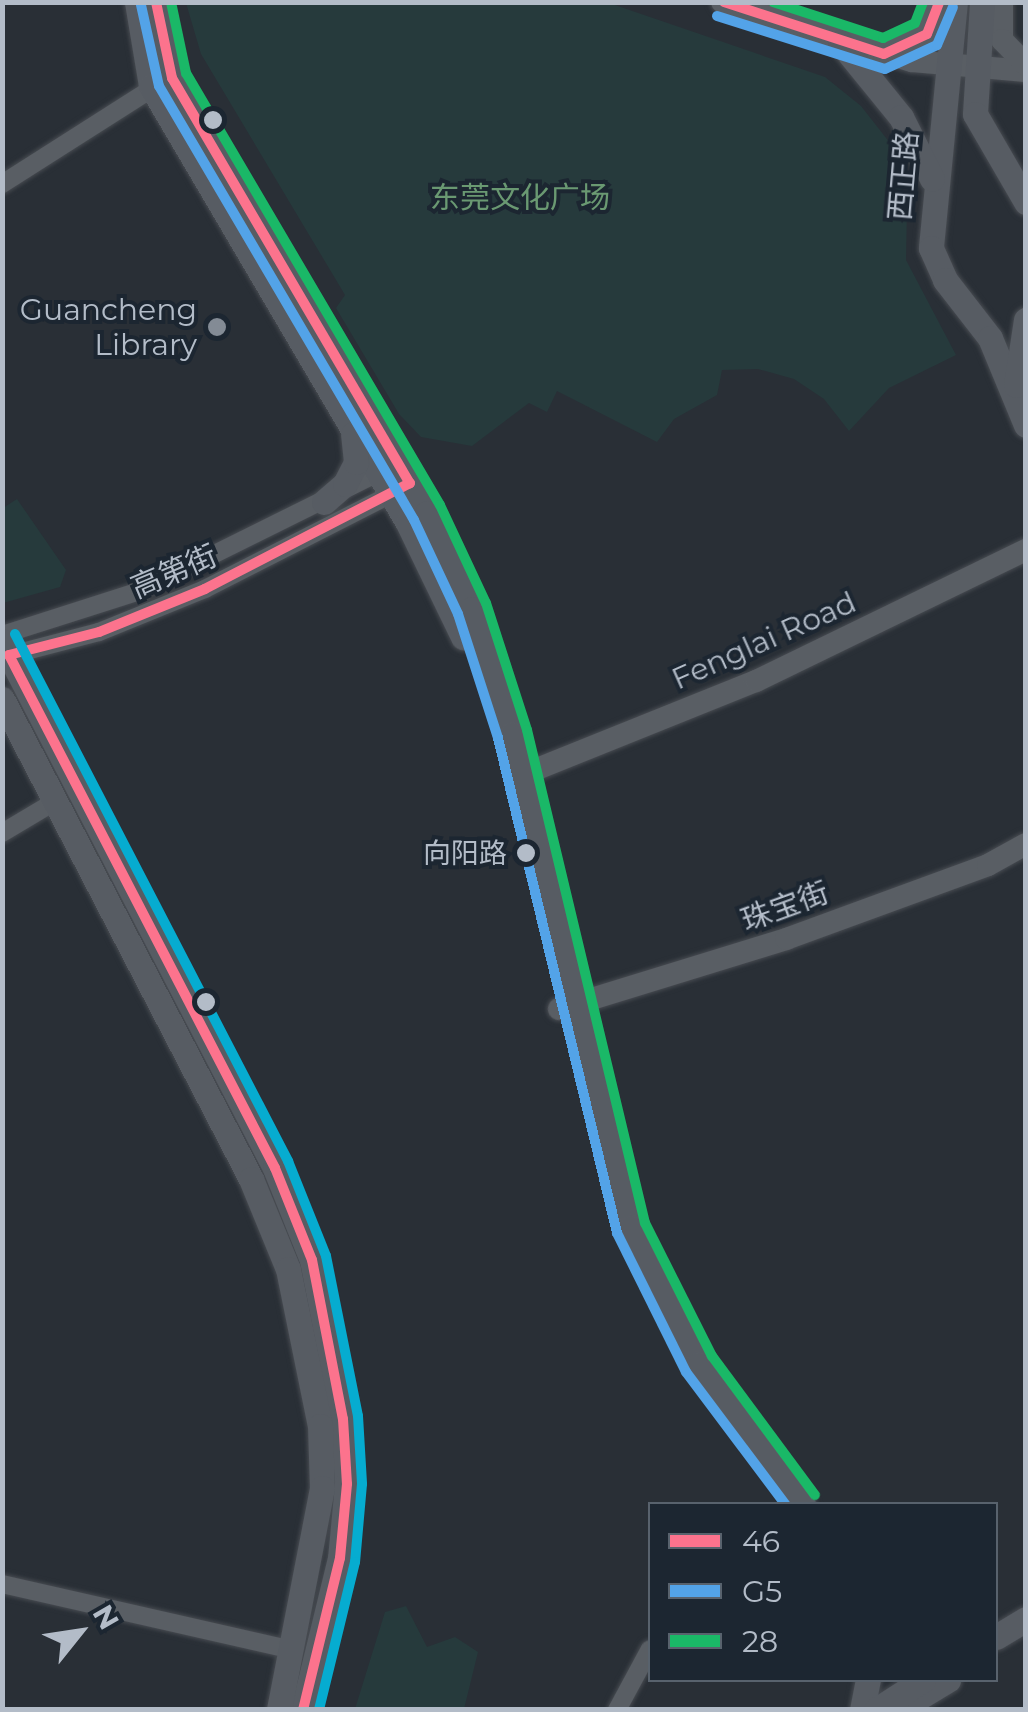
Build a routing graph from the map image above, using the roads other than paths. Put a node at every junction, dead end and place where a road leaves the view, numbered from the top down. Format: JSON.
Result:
{"nodes":[{"id":1,"x":137,"y":2,"type":"edge"},
{"id":2,"x":156,"y":2,"type":"edge"},
{"id":3,"x":722,"y":2,"type":"edge"},
{"id":4,"x":1002,"y":2,"type":"edge"},
{"id":5,"x":963,"y":16,"type":"edge"},
{"id":6,"x":840,"y":42,"type":"junction"},
{"id":7,"x":884,"y":54,"type":"junction"},
{"id":8,"x":962,"y":67,"type":"junction"},
{"id":9,"x":1026,"y":68,"type":"edge"},
{"id":10,"x":161,"y":82,"type":"junction"},
{"id":11,"x":1026,"y":172,"type":"edge"},
{"id":12,"x":934,"y":183,"type":"junction"},
{"id":13,"x":2,"y":184,"type":"edge"},
{"id":14,"x":1026,"y":202,"type":"edge"},
{"id":15,"x":1026,"y":320,"type":"edge"},
{"id":16,"x":1016,"y":390,"type":"junction"},
{"id":17,"x":1026,"y":425,"type":"edge"},
{"id":18,"x":366,"y":437,"type":"junction"},
{"id":19,"x":394,"y":478,"type":"junction"},
{"id":20,"x":324,"y":502,"type":"junction"},
{"id":21,"x":1026,"y":550,"type":"edge"},
{"id":22,"x":4,"y":647,"type":"edge"},
{"id":23,"x":2,"y":699,"type":"edge"},
{"id":24,"x":522,"y":775,"type":"junction"},
{"id":25,"x":56,"y":801,"type":"junction"},
{"id":26,"x":2,"y":834,"type":"edge"},
{"id":27,"x":1026,"y":844,"type":"edge"},
{"id":28,"x":567,"y":1007,"type":"junction"},
{"id":29,"x":780,"y":1502,"type":"edge"},
{"id":30,"x":802,"y":1502,"type":"edge"},
{"id":31,"x":2,"y":1584,"type":"edge"},
{"id":32,"x":292,"y":1650,"type":"junction"},
{"id":33,"x":648,"y":1652,"type":"edge"},
{"id":34,"x":869,"y":1682,"type":"edge"},
{"id":35,"x":920,"y":1682,"type":"edge"},
{"id":36,"x":943,"y":1682,"type":"edge"},
{"id":37,"x":883,"y":1704,"type":"edge"},
{"id":38,"x":279,"y":1710,"type":"edge"},
{"id":39,"x":303,"y":1710,"type":"edge"},
{"id":40,"x":617,"y":1710,"type":"edge"}],
"edges":[{"from":1,"to":10,"type":"main road"},
{"from":2,"to":10,"type":"main road"},
{"from":3,"to":6,"type":"street"},
{"from":4,"to":5,"type":"street"},
{"from":5,"to":7,"type":"street"},
{"from":5,"to":8,"type":"main road","name":"西正路"},
{"from":5,"to":9,"type":"street"},
{"from":6,"to":7,"type":"street"},
{"from":6,"to":12,"type":"main road"},
{"from":7,"to":8,"type":"street"},
{"from":8,"to":9,"type":"street"},
{"from":8,"to":12,"type":"main road","name":"西正路"},
{"from":8,"to":14,"type":"main road","name":"西正路"},
{"from":10,"to":13,"type":"street"},
{"from":10,"to":18,"type":"main road"},
{"from":11,"to":14,"type":"main road"},
{"from":12,"to":16,"type":"main road","name":"西正路"},
{"from":15,"to":16,"type":"main road","name":"西正路"},
{"from":16,"to":17,"type":"main road","name":"西正路"},
{"from":18,"to":19,"type":"main road"},
{"from":18,"to":20,"type":"main road"},
{"from":19,"to":20,"type":"street","name":"高第街"},
{"from":19,"to":22,"type":"street","name":"高第街"},
{"from":19,"to":24,"type":"main road"},
{"from":19,"to":28,"type":"main road"},
{"from":20,"to":22,"type":"street","name":"高第街"},
{"from":21,"to":24,"type":"street","name":"Fenglai Road"},
{"from":22,"to":39,"type":"main road"},
{"from":23,"to":25,"type":"main road"},
{"from":24,"to":28,"type":"main road"},
{"from":25,"to":26,"type":"street"},
{"from":25,"to":32,"type":"main road"},
{"from":27,"to":28,"type":"street","name":"珠宝街"},
{"from":28,"to":29,"type":"main road"},
{"from":28,"to":30,"type":"main road"},
{"from":31,"to":32,"type":"street"},
{"from":32,"to":38,"type":"main road"},
{"from":33,"to":40,"type":"street"},
{"from":34,"to":37,"type":"main road"},
{"from":35,"to":37,"type":"main road"},
{"from":36,"to":37,"type":"main road"}]}
